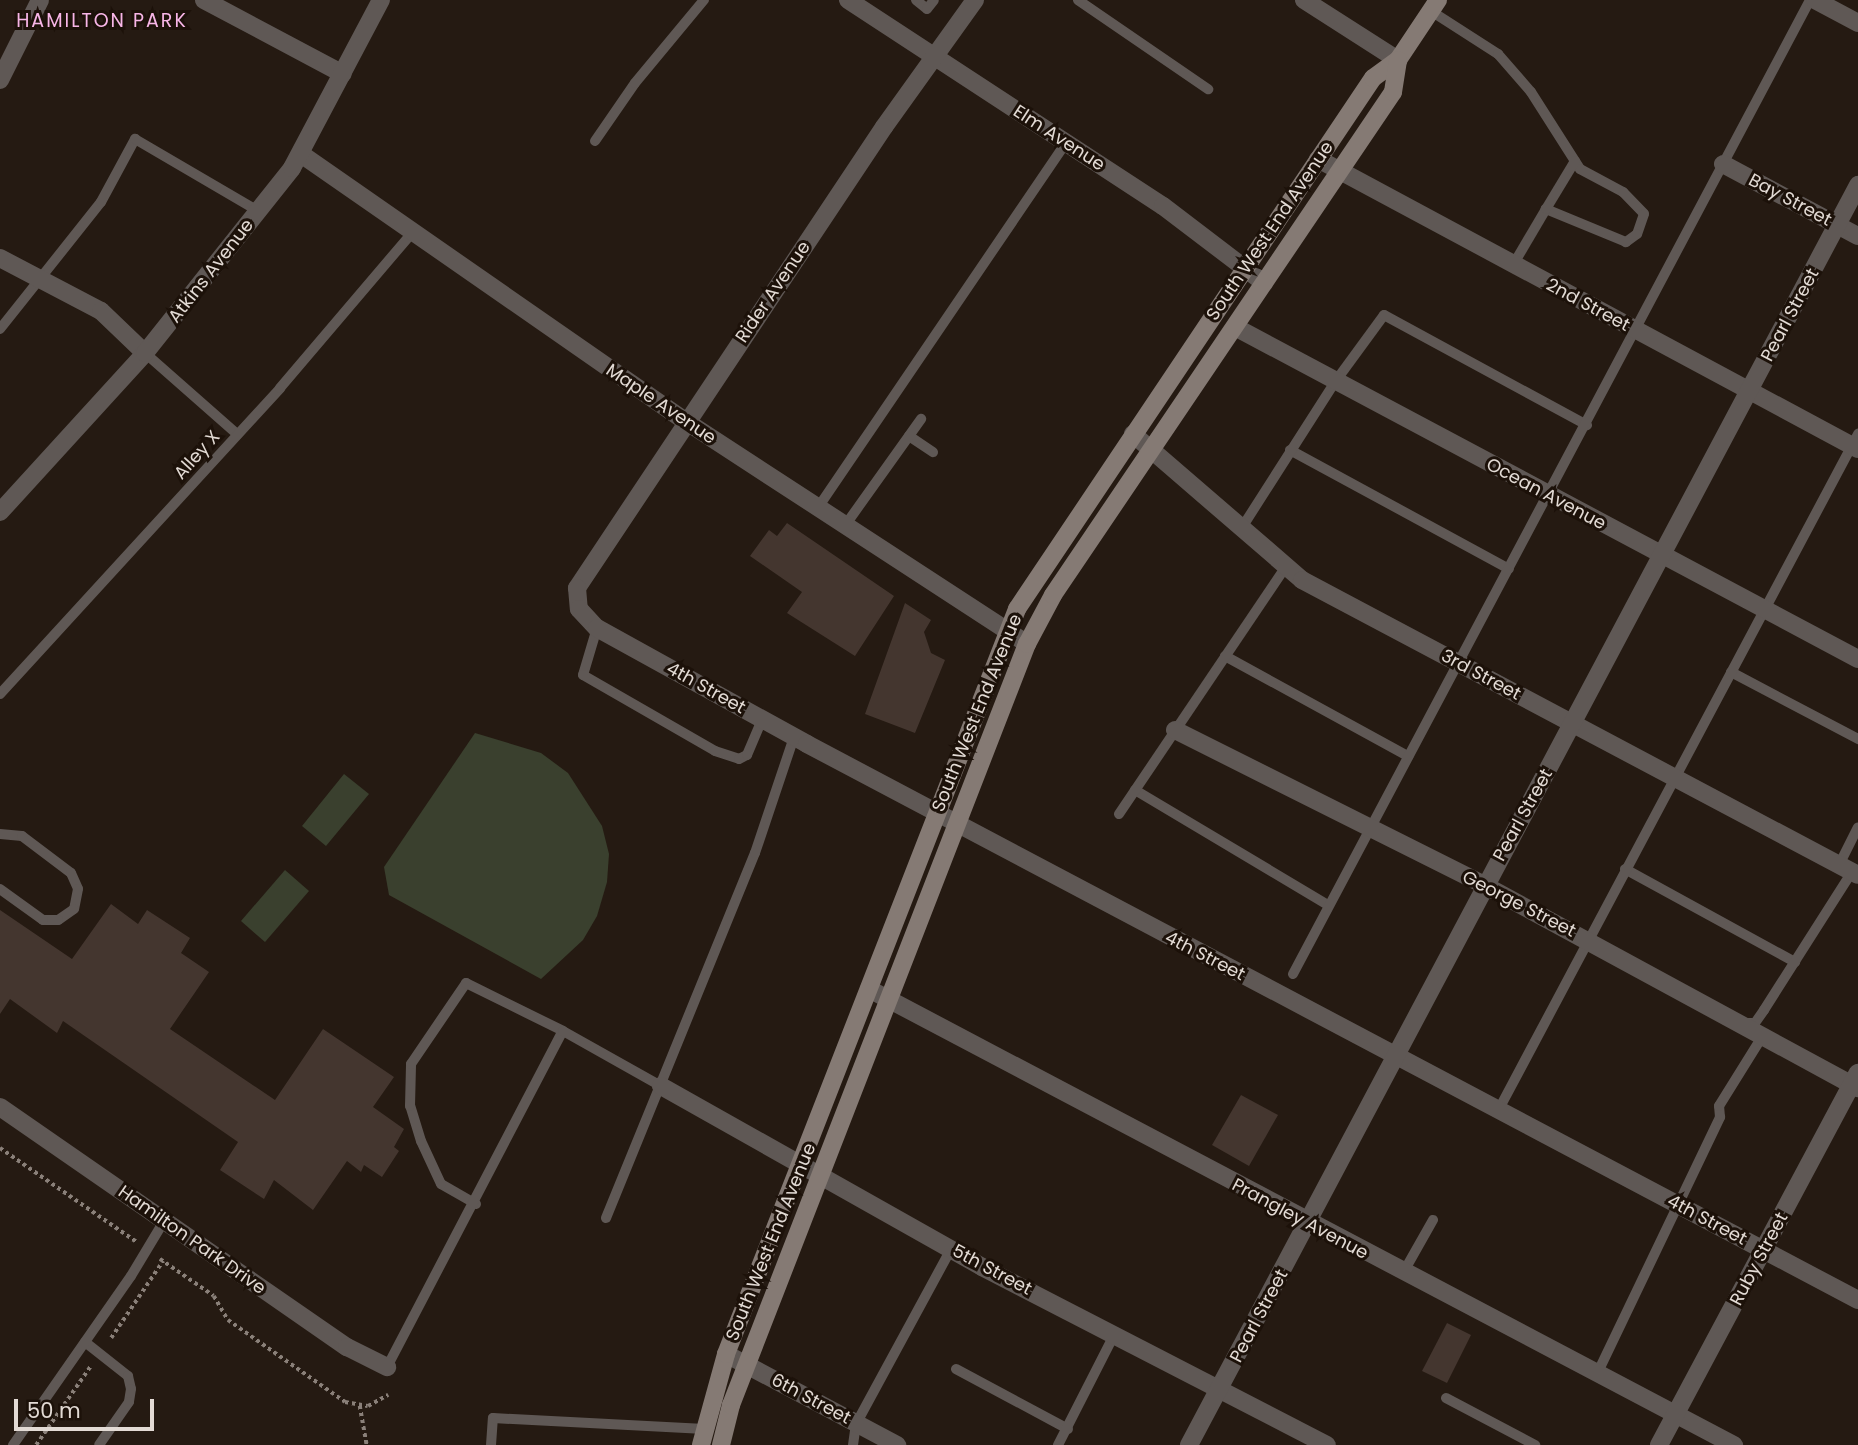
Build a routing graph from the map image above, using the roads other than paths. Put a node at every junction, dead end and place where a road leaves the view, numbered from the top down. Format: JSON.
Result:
{"nodes":[{"id":1,"x":40,"y":0,"type":"edge"},
{"id":2,"x":381,"y":0,"type":"edge"},
{"id":3,"x":704,"y":0,"type":"edge"},
{"id":4,"x":848,"y":0,"type":"edge"},
{"id":5,"x":916,"y":0,"type":"edge"},
{"id":6,"x":934,"y":0,"type":"edge"},
{"id":7,"x":975,"y":0,"type":"edge"},
{"id":8,"x":1077,"y":0,"type":"edge"},
{"id":9,"x":1304,"y":0,"type":"edge"},
{"id":10,"x":1810,"y":0,"type":"edge"},
{"id":11,"x":1815,"y":0,"type":"edge"},
{"id":12,"x":213,"y":2,"type":"edge"},
{"id":13,"x":1434,"y":5,"type":"edge"},
{"id":14,"x":1858,"y":23,"type":"edge"},
{"id":15,"x":934,"y":57,"type":"junction"},
{"id":16,"x":1398,"y":60,"type":"junction"},
{"id":17,"x":343,"y":74,"type":"junction"},
{"id":18,"x":0,"y":80,"type":"edge"},
{"id":19,"x":1208,"y":89,"type":"dead end"},
{"id":20,"x":595,"y":141,"type":"dead end"},
{"id":21,"x":1066,"y":142,"type":"junction"},
{"id":22,"x":301,"y":154,"type":"junction"},
{"id":23,"x":1318,"y":159,"type":"junction"},
{"id":24,"x":1575,"y":161,"type":"junction"},
{"id":25,"x":1723,"y":164,"type":"junction"},
{"id":26,"x":1339,"y":171,"type":"junction"},
{"id":27,"x":1858,"y":186,"type":"edge"},
{"id":28,"x":1546,"y":209,"type":"junction"},
{"id":29,"x":258,"y":211,"type":"junction"},
{"id":30,"x":1837,"y":225,"type":"junction"},
{"id":31,"x":413,"y":233,"type":"junction"},
{"id":32,"x":1858,"y":236,"type":"edge"},
{"id":33,"x":0,"y":258,"type":"edge"},
{"id":34,"x":1513,"y":265,"type":"junction"},
{"id":35,"x":1244,"y":268,"type":"junction"},
{"id":36,"x":39,"y":280,"type":"junction"},
{"id":37,"x":1264,"y":284,"type":"junction"},
{"id":38,"x":1235,"y":327,"type":"junction"},
{"id":39,"x":0,"y":329,"type":"edge"},
{"id":40,"x":1635,"y":330,"type":"junction"},
{"id":41,"x":145,"y":354,"type":"junction"},
{"id":42,"x":1335,"y":382,"type":"junction"},
{"id":43,"x":1749,"y":391,"type":"junction"},
{"id":44,"x":921,"y":419,"type":"dead end"},
{"id":45,"x":687,"y":422,"type":"junction"},
{"id":46,"x":1587,"y":425,"type":"junction"},
{"id":47,"x":237,"y":434,"type":"junction"},
{"id":48,"x":1133,"y":434,"type":"junction"},
{"id":49,"x":909,"y":436,"type":"junction"},
{"id":50,"x":1855,"y":442,"type":"edge"},
{"id":51,"x":1152,"y":450,"type":"junction"},
{"id":52,"x":1290,"y":450,"type":"junction"},
{"id":53,"x":933,"y":452,"type":"dead end"},
{"id":54,"x":1548,"y":495,"type":"junction"},
{"id":55,"x":817,"y":509,"type":"junction"},
{"id":56,"x":0,"y":512,"type":"edge"},
{"id":57,"x":844,"y":527,"type":"junction"},
{"id":58,"x":1241,"y":529,"type":"junction"},
{"id":59,"x":1661,"y":555,"type":"junction"},
{"id":60,"x":1285,"y":568,"type":"junction"},
{"id":61,"x":1509,"y":569,"type":"junction"},
{"id":62,"x":577,"y":588,"type":"joint"},
{"id":63,"x":1762,"y":609,"type":"junction"},
{"id":64,"x":597,"y":628,"type":"junction"},
{"id":65,"x":1007,"y":632,"type":"junction"},
{"id":66,"x":1027,"y":644,"type":"junction"},
{"id":67,"x":1225,"y":656,"type":"junction"},
{"id":68,"x":1858,"y":659,"type":"edge"},
{"id":69,"x":1458,"y":663,"type":"junction"},
{"id":70,"x":1731,"y":672,"type":"junction"},
{"id":71,"x":0,"y":694,"type":"edge"},
{"id":72,"x":762,"y":719,"type":"junction"},
{"id":73,"x":1573,"y":724,"type":"junction"},
{"id":74,"x":1175,"y":730,"type":"junction"},
{"id":75,"x":794,"y":737,"type":"junction"},
{"id":76,"x":1858,"y":739,"type":"edge"},
{"id":77,"x":1408,"y":756,"type":"junction"},
{"id":78,"x":1673,"y":778,"type":"junction"},
{"id":79,"x":1135,"y":790,"type":"junction"},
{"id":80,"x":937,"y":812,"type":"junction"},
{"id":81,"x":1119,"y":814,"type":"dead end"},
{"id":82,"x":958,"y":823,"type":"junction"},
{"id":83,"x":1858,"y":828,"type":"edge"},
{"id":84,"x":1368,"y":829,"type":"junction"},
{"id":85,"x":0,"y":834,"type":"edge"},
{"id":86,"x":1625,"y":869,"type":"junction"},
{"id":87,"x":1850,"y":871,"type":"edge"},
{"id":88,"x":1484,"y":885,"type":"junction"},
{"id":89,"x":0,"y":889,"type":"edge"},
{"id":90,"x":1328,"y":905,"type":"junction"},
{"id":91,"x":1588,"y":939,"type":"junction"},
{"id":92,"x":1795,"y":962,"type":"junction"},
{"id":93,"x":1293,"y":974,"type":"dead end"},
{"id":94,"x":869,"y":989,"type":"junction"},
{"id":95,"x":889,"y":1000,"type":"junction"},
{"id":96,"x":1740,"y":1023,"type":"junction"},
{"id":97,"x":563,"y":1031,"type":"junction"},
{"id":98,"x":1762,"y":1037,"type":"junction"},
{"id":99,"x":1397,"y":1056,"type":"junction"},
{"id":100,"x":1856,"y":1082,"type":"edge"},
{"id":101,"x":662,"y":1086,"type":"junction"},
{"id":102,"x":0,"y":1107,"type":"edge"},
{"id":103,"x":1499,"y":1109,"type":"junction"},
{"id":104,"x":801,"y":1166,"type":"junction"},
{"id":105,"x":820,"y":1176,"type":"junction"},
{"id":106,"x":476,"y":1204,"type":"junction"},
{"id":107,"x":1676,"y":1204,"type":"junction"},
{"id":108,"x":606,"y":1218,"type":"dead end"},
{"id":109,"x":1433,"y":1220,"type":"dead end"},
{"id":110,"x":164,"y":1221,"type":"junction"},
{"id":111,"x":1309,"y":1224,"type":"junction"},
{"id":112,"x":951,"y":1249,"type":"junction"},
{"id":113,"x":1764,"y":1250,"type":"junction"},
{"id":114,"x":1403,"y":1273,"type":"junction"},
{"id":115,"x":1858,"y":1300,"type":"edge"},
{"id":116,"x":1115,"y":1333,"type":"junction"},
{"id":117,"x":85,"y":1342,"type":"junction"},
{"id":118,"x":726,"y":1354,"type":"junction"},
{"id":119,"x":747,"y":1365,"type":"junction"},
{"id":120,"x":387,"y":1367,"type":"joint"},
{"id":121,"x":957,"y":1369,"type":"dead end"},
{"id":122,"x":1597,"y":1374,"type":"junction"},
{"id":123,"x":1220,"y":1388,"type":"junction"},
{"id":124,"x":1446,"y":1398,"type":"dead end"},
{"id":125,"x":1676,"y":1413,"type":"junction"},
{"id":126,"x":856,"y":1424,"type":"junction"},
{"id":127,"x":1701,"y":1427,"type":"junction"},
{"id":128,"x":1068,"y":1429,"type":"junction"},
{"id":129,"x":703,"y":1437,"type":"edge"},
{"id":130,"x":1302,"y":1439,"type":"edge"},
{"id":131,"x":13,"y":1445,"type":"edge"},
{"id":132,"x":99,"y":1445,"type":"edge"},
{"id":133,"x":491,"y":1445,"type":"edge"},
{"id":134,"x":721,"y":1445,"type":"edge"},
{"id":135,"x":853,"y":1445,"type":"edge"},
{"id":136,"x":897,"y":1445,"type":"edge"},
{"id":137,"x":1058,"y":1445,"type":"edge"},
{"id":138,"x":1189,"y":1445,"type":"edge"},
{"id":139,"x":1326,"y":1445,"type":"edge"},
{"id":140,"x":1535,"y":1445,"type":"edge"},
{"id":141,"x":1659,"y":1445,"type":"edge"},
{"id":142,"x":1710,"y":1445,"type":"edge"},
{"id":143,"x":1734,"y":1445,"type":"edge"}],
"edges":[{"from":1,"to":18,"type":"street"},
{"from":2,"to":17,"type":"street","name":"Atkins Avenue"},
{"from":3,"to":20,"type":"lane"},
{"from":4,"to":15,"type":"street","name":"Elm Avenue"},
{"from":5,"to":6,"type":"lane"},
{"from":7,"to":15,"type":"street","name":"Rider Avenue"},
{"from":8,"to":19,"type":"lane"},
{"from":9,"to":16,"type":"street"},
{"from":10,"to":25,"type":"lane"},
{"from":11,"to":14,"type":"street"},
{"from":12,"to":17,"type":"street"},
{"from":13,"to":16,"type":"main road","name":"South West End Avenue"},
{"from":13,"to":24,"type":"lane"},
{"from":15,"to":21,"type":"street","name":"Elm Avenue"},
{"from":15,"to":45,"type":"street","name":"Rider Avenue"},
{"from":16,"to":23,"type":"main road","name":"South West End Avenue"},
{"from":16,"to":26,"type":"main road","name":"South West End Avenue"},
{"from":17,"to":22,"type":"street","name":"Atkins Avenue"},
{"from":21,"to":35,"type":"street","name":"Elm Avenue"},
{"from":21,"to":55,"type":"lane"},
{"from":22,"to":29,"type":"street","name":"Atkins Avenue"},
{"from":22,"to":31,"type":"street","name":"Maple Avenue"},
{"from":23,"to":26,"type":"street","name":"2nd Street"},
{"from":23,"to":35,"type":"main road","name":"South West End Avenue"},
{"from":24,"to":28,"type":"lane"},
{"from":24,"to":28,"type":"lane"},
{"from":25,"to":30,"type":"street","name":"Bay Street"},
{"from":25,"to":40,"type":"lane"},
{"from":26,"to":34,"type":"street","name":"2nd Street"},
{"from":26,"to":37,"type":"main road","name":"South West End Avenue"},
{"from":27,"to":30,"type":"street","name":"Pearl Street"},
{"from":28,"to":34,"type":"lane"},
{"from":29,"to":36,"type":"lane"},
{"from":29,"to":41,"type":"street","name":"Atkins Avenue"},
{"from":30,"to":32,"type":"street","name":"Bay Street"},
{"from":30,"to":43,"type":"street","name":"Pearl Street"},
{"from":31,"to":45,"type":"street","name":"Maple Avenue"},
{"from":31,"to":47,"type":"lane","name":"Alley X"},
{"from":33,"to":36,"type":"street"},
{"from":34,"to":40,"type":"street","name":"2nd Street"},
{"from":35,"to":37,"type":"street","name":"Elm Avenue"},
{"from":35,"to":48,"type":"main road","name":"South West End Avenue"},
{"from":36,"to":39,"type":"lane"},
{"from":36,"to":41,"type":"street"},
{"from":37,"to":38,"type":"main road","name":"South West End Avenue"},
{"from":38,"to":42,"type":"street","name":"Ocean Avenue"},
{"from":38,"to":51,"type":"main road","name":"South West End Avenue"},
{"from":40,"to":43,"type":"street","name":"2nd Street"},
{"from":40,"to":46,"type":"lane"},
{"from":41,"to":47,"type":"lane"},
{"from":41,"to":56,"type":"street","name":"Atkins Avenue"},
{"from":42,"to":46,"type":"lane"},
{"from":42,"to":52,"type":"lane"},
{"from":42,"to":54,"type":"street","name":"Ocean Avenue"},
{"from":43,"to":50,"type":"street","name":"2nd Street"},
{"from":43,"to":59,"type":"street","name":"Pearl Street"},
{"from":44,"to":49,"type":"lane"},
{"from":45,"to":55,"type":"street","name":"Maple Avenue"},
{"from":45,"to":62,"type":"street","name":"Rider Avenue"},
{"from":46,"to":54,"type":"lane"},
{"from":47,"to":71,"type":"lane","name":"Alley X"},
{"from":48,"to":51,"type":"street","name":"3rd Street"},
{"from":48,"to":65,"type":"main road","name":"South West End Avenue"},
{"from":49,"to":53,"type":"lane"},
{"from":49,"to":57,"type":"lane"},
{"from":50,"to":63,"type":"lane"},
{"from":51,"to":58,"type":"street","name":"3rd Street"},
{"from":51,"to":66,"type":"main road","name":"South West End Avenue"},
{"from":52,"to":58,"type":"lane"},
{"from":52,"to":61,"type":"lane"},
{"from":54,"to":59,"type":"street","name":"Ocean Avenue"},
{"from":54,"to":61,"type":"lane"},
{"from":55,"to":57,"type":"street","name":"Maple Avenue"},
{"from":57,"to":65,"type":"street","name":"Maple Avenue"},
{"from":58,"to":60,"type":"street","name":"3rd Street"},
{"from":59,"to":63,"type":"street","name":"Ocean Avenue"},
{"from":59,"to":73,"type":"street","name":"Pearl Street"},
{"from":60,"to":67,"type":"lane"},
{"from":60,"to":69,"type":"street","name":"3rd Street"},
{"from":61,"to":69,"type":"lane"},
{"from":62,"to":64,"type":"street","name":"4th Street"},
{"from":63,"to":68,"type":"street","name":"Ocean Avenue"},
{"from":63,"to":70,"type":"lane"},
{"from":64,"to":72,"type":"street","name":"4th Street"},
{"from":64,"to":72,"type":"lane"},
{"from":65,"to":66,"type":"street","name":"Maple Avenue"},
{"from":65,"to":80,"type":"main road","name":"South West End Avenue"},
{"from":66,"to":82,"type":"main road","name":"South West End Avenue"},
{"from":67,"to":74,"type":"lane"},
{"from":67,"to":77,"type":"lane"},
{"from":69,"to":73,"type":"street","name":"3rd Street"},
{"from":69,"to":77,"type":"lane"},
{"from":70,"to":76,"type":"lane"},
{"from":70,"to":78,"type":"lane"},
{"from":72,"to":75,"type":"street","name":"4th Street"},
{"from":73,"to":78,"type":"street","name":"3rd Street"},
{"from":73,"to":88,"type":"street","name":"Pearl Street"},
{"from":74,"to":79,"type":"lane"},
{"from":74,"to":84,"type":"street","name":"George Street"},
{"from":75,"to":80,"type":"street","name":"4th Street"},
{"from":75,"to":101,"type":"lane"},
{"from":77,"to":84,"type":"lane"},
{"from":78,"to":86,"type":"lane"},
{"from":78,"to":87,"type":"street","name":"3rd Street"},
{"from":79,"to":81,"type":"lane"},
{"from":79,"to":90,"type":"lane"},
{"from":80,"to":82,"type":"street","name":"4th Street"},
{"from":80,"to":94,"type":"main road","name":"South West End Avenue"},
{"from":82,"to":95,"type":"main road","name":"South West End Avenue"},
{"from":82,"to":99,"type":"street","name":"4th Street"},
{"from":83,"to":87,"type":"lane"},
{"from":84,"to":88,"type":"street","name":"George Street"},
{"from":84,"to":90,"type":"lane"},
{"from":85,"to":89,"type":"lane"},
{"from":86,"to":91,"type":"lane"},
{"from":86,"to":92,"type":"lane"},
{"from":87,"to":92,"type":"lane"},
{"from":88,"to":91,"type":"street","name":"George Street"},
{"from":88,"to":99,"type":"street","name":"Pearl Street"},
{"from":90,"to":93,"type":"lane"},
{"from":91,"to":96,"type":"street","name":"George Street"},
{"from":91,"to":103,"type":"lane"},
{"from":92,"to":96,"type":"lane"},
{"from":94,"to":95,"type":"street","name":"Prangley Avenue"},
{"from":94,"to":104,"type":"main road","name":"South West End Avenue"},
{"from":95,"to":105,"type":"main road","name":"South West End Avenue"},
{"from":95,"to":111,"type":"street","name":"Prangley Avenue"},
{"from":96,"to":98,"type":"street","name":"George Street"},
{"from":97,"to":101,"type":"lane"},
{"from":97,"to":106,"type":"lane"},
{"from":97,"to":106,"type":"lane"},
{"from":98,"to":100,"type":"street","name":"George Street"},
{"from":98,"to":107,"type":"lane"},
{"from":99,"to":103,"type":"street","name":"4th Street"},
{"from":99,"to":111,"type":"street","name":"Pearl Street"},
{"from":100,"to":113,"type":"street","name":"Ruby Street"},
{"from":101,"to":104,"type":"street","name":"5th Street"},
{"from":101,"to":108,"type":"lane"},
{"from":102,"to":110,"type":"street","name":"Hamilton Park Drive"},
{"from":103,"to":107,"type":"street","name":"4th Street"},
{"from":104,"to":105,"type":"street","name":"5th Street"},
{"from":104,"to":118,"type":"main road","name":"South West End Avenue"},
{"from":105,"to":112,"type":"street","name":"5th Street"},
{"from":105,"to":119,"type":"main road","name":"South West End Avenue"},
{"from":106,"to":120,"type":"lane"},
{"from":107,"to":113,"type":"street","name":"4th Street"},
{"from":107,"to":122,"type":"lane"},
{"from":109,"to":114,"type":"lane"},
{"from":110,"to":117,"type":"lane"},
{"from":110,"to":120,"type":"street","name":"Hamilton Park Drive"},
{"from":111,"to":114,"type":"street","name":"Prangley Avenue"},
{"from":111,"to":123,"type":"street","name":"Pearl Street"},
{"from":112,"to":116,"type":"street","name":"5th Street"},
{"from":112,"to":126,"type":"lane"},
{"from":113,"to":115,"type":"street","name":"4th Street"},
{"from":113,"to":125,"type":"street","name":"Ruby Street"},
{"from":114,"to":122,"type":"street","name":"Prangley Avenue"},
{"from":116,"to":123,"type":"street","name":"5th Street"},
{"from":116,"to":128,"type":"lane"},
{"from":117,"to":131,"type":"lane"},
{"from":117,"to":132,"type":"lane"},
{"from":118,"to":119,"type":"street","name":"6th Street"},
{"from":118,"to":129,"type":"main road","name":"South West End Avenue"},
{"from":119,"to":126,"type":"street","name":"6th Street"},
{"from":119,"to":134,"type":"main road","name":"South West End Avenue"},
{"from":121,"to":128,"type":"lane"},
{"from":122,"to":125,"type":"street","name":"Prangley Avenue"},
{"from":123,"to":130,"type":"street","name":"5th Street"},
{"from":123,"to":138,"type":"street","name":"Pearl Street"},
{"from":124,"to":140,"type":"lane"},
{"from":125,"to":127,"type":"street","name":"Prangley Avenue"},
{"from":125,"to":141,"type":"street","name":"Ruby Street"},
{"from":126,"to":135,"type":"lane"},
{"from":126,"to":136,"type":"street","name":"6th Street"},
{"from":127,"to":142,"type":"street"},
{"from":127,"to":143,"type":"street","name":"Prangley Avenue"},
{"from":128,"to":137,"type":"lane"},
{"from":129,"to":133,"type":"lane"},
{"from":130,"to":139,"type":"street","name":"5th Street"}]}
